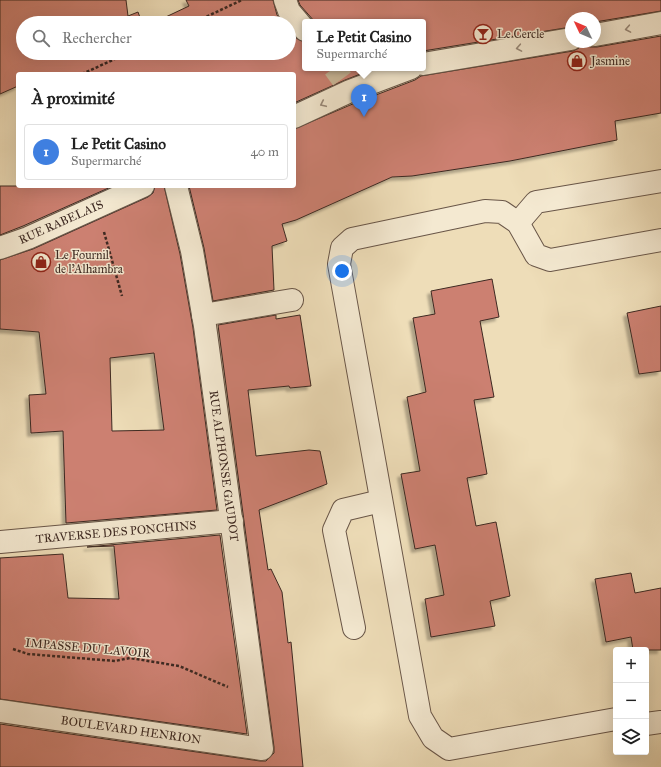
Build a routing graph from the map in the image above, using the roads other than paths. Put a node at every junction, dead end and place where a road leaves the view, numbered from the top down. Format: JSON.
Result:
{"nodes":[{"id":1,"x":284,"y":0,"type":"edge"},
{"id":2,"x":294,"y":16,"type":"edge"},
{"id":3,"x":661,"y":24,"type":"edge"},
{"id":4,"x":601,"y":34,"type":"edge"},
{"id":5,"x":565,"y":40,"type":"edge"},
{"id":6,"x":426,"y":63,"type":"edge"},
{"id":7,"x":400,"y":71,"type":"edge"},
{"id":8,"x":296,"y":116,"type":"edge"},
{"id":9,"x":661,"y":181,"type":"edge"},
{"id":10,"x":139,"y":188,"type":"edge"},
{"id":11,"x":176,"y":188,"type":"edge"},
{"id":12,"x":518,"y":223,"type":"junction"},
{"id":13,"x":661,"y":240,"type":"edge"},
{"id":14,"x":0,"y":248,"type":"edge"},
{"id":15,"x":292,"y":300,"type":"dead end"},
{"id":16,"x":203,"y":315,"type":"junction"},
{"id":17,"x":381,"y":501,"type":"junction"},
{"id":18,"x":232,"y":521,"type":"junction"},
{"id":19,"x":0,"y":542,"type":"edge"},
{"id":20,"x":354,"y":628,"type":"dead end"},
{"id":21,"x":0,"y":711,"type":"edge"},
{"id":22,"x":613,"y":720,"type":"edge"},
{"id":23,"x":661,"y":722,"type":"edge"},
{"id":24,"x":649,"y":724,"type":"edge"},
{"id":25,"x":262,"y":749,"type":"joint"}],
"edges":[{"from":1,"to":2,"type":"street"},
{"from":3,"to":4,"type":"street","one_way":true},
{"from":5,"to":6,"type":"street","one_way":true},
{"from":7,"to":8,"type":"street","one_way":true},
{"from":9,"to":12,"type":"street"},
{"from":10,"to":14,"type":"street","name":"RUE RABELAIS"},
{"from":11,"to":16,"type":"street","name":"RUE ALPHONSE GAUDOT"},
{"from":12,"to":13,"type":"street"},
{"from":12,"to":17,"type":"street"},
{"from":15,"to":16,"type":"street"},
{"from":16,"to":18,"type":"street","name":"RUE ALPHONSE GAUDOT"},
{"from":17,"to":20,"type":"street"},
{"from":17,"to":22,"type":"street"},
{"from":18,"to":19,"type":"street","name":"TRAVERSE DES PONCHINS"},
{"from":18,"to":25,"type":"street","name":"RUE ALPHONSE GAUDOT"},
{"from":21,"to":25,"type":"street","name":"BOULEVARD HENRION"},
{"from":23,"to":24,"type":"street"}]}
